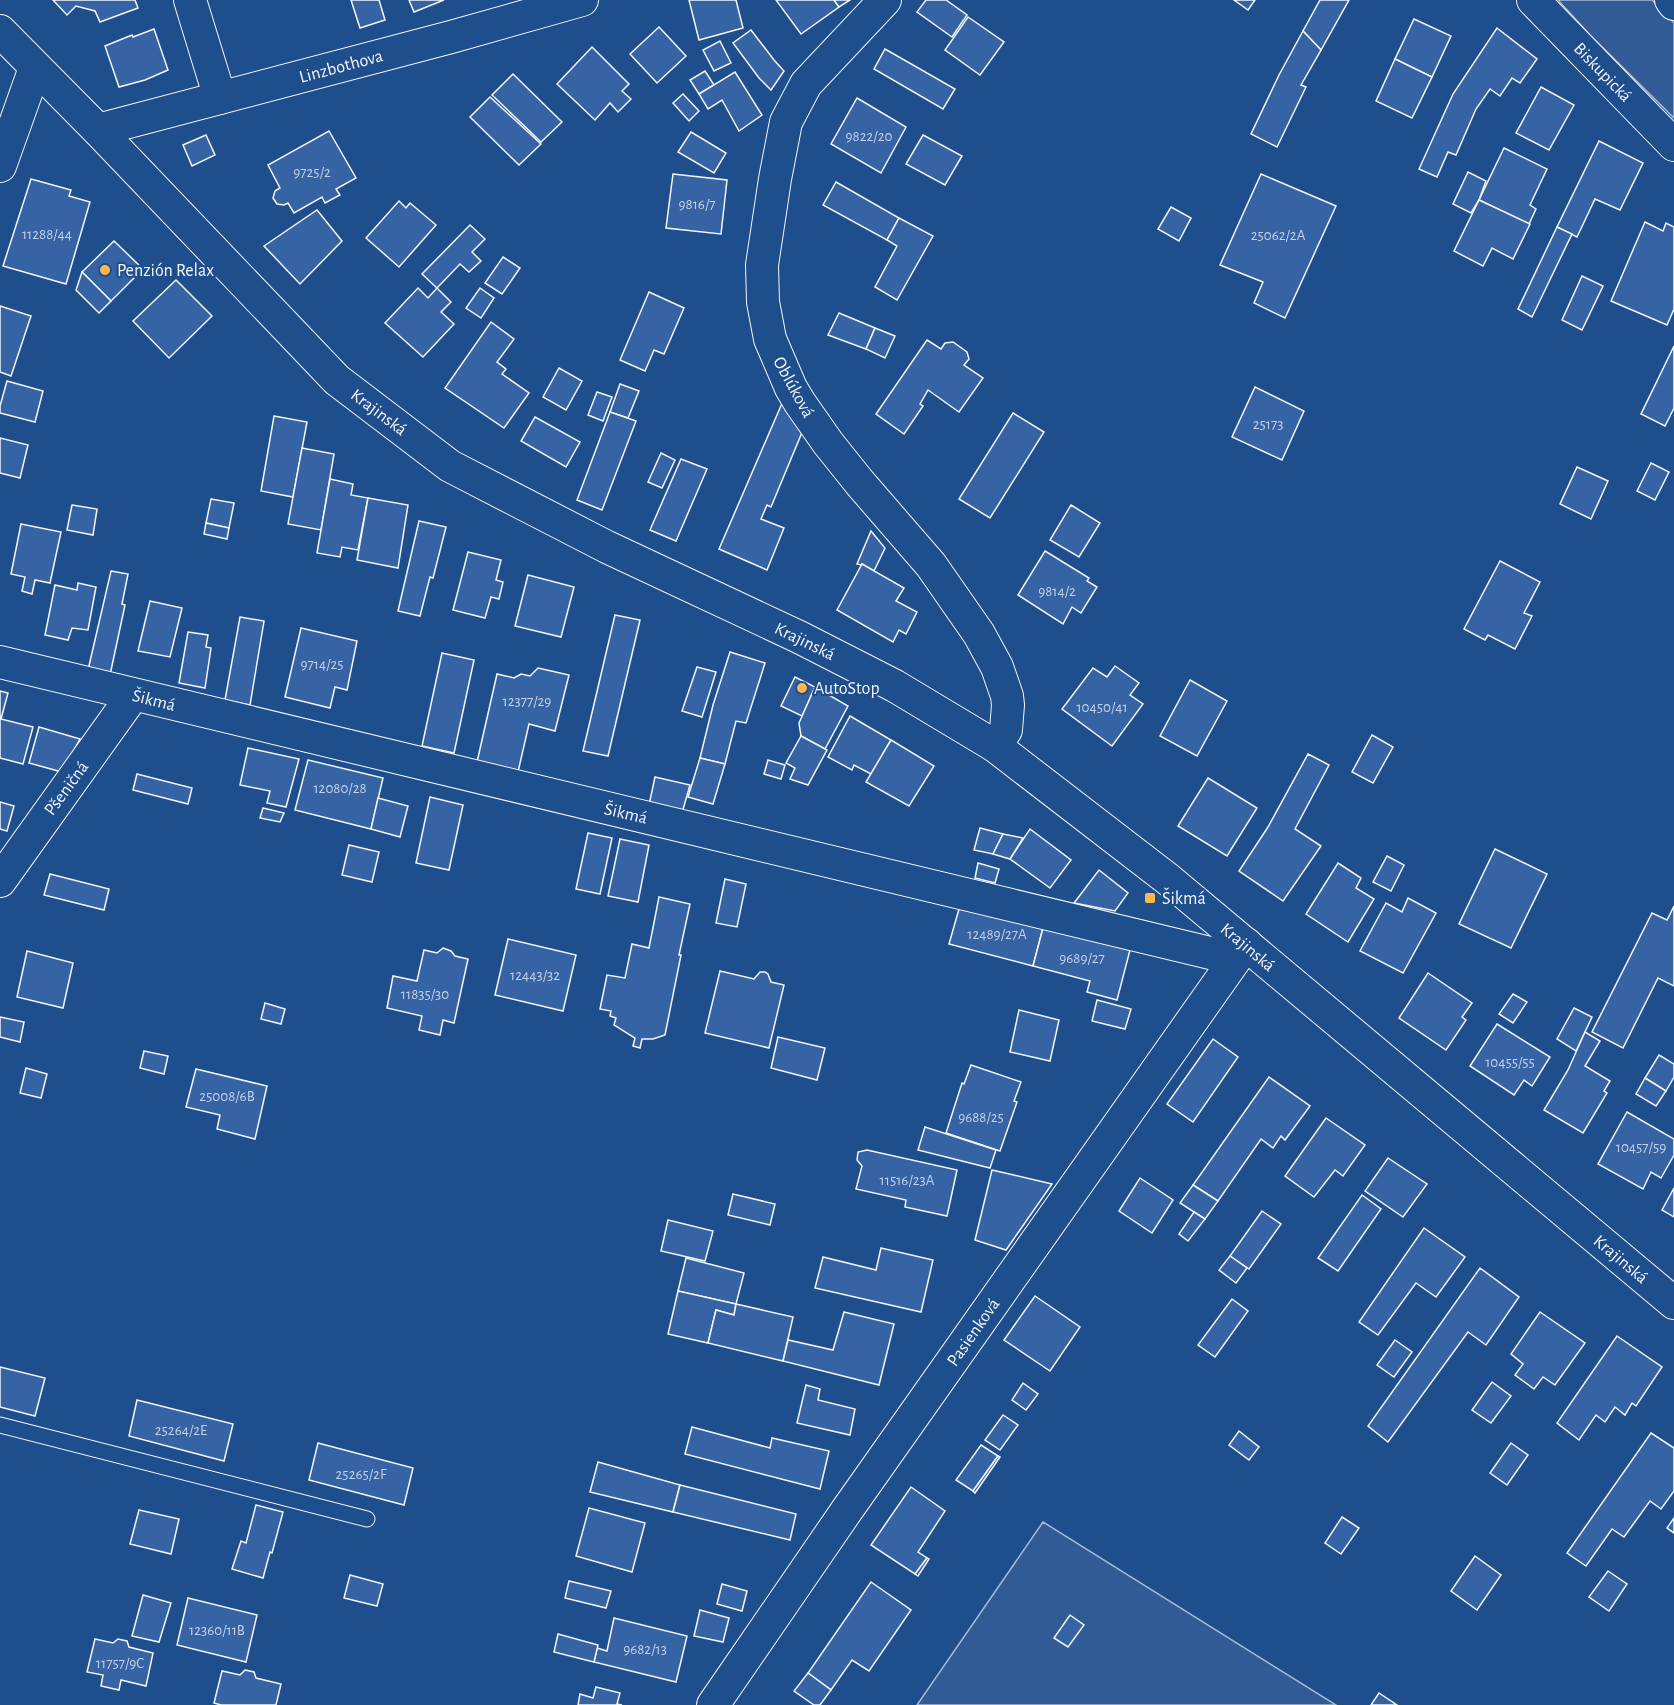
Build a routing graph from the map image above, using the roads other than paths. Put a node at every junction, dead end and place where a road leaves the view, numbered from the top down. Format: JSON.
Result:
{"nodes":[{"id":1,"x":190,"y":0,"type":"edge"},
{"id":2,"x":582,"y":0,"type":"edge"},
{"id":3,"x":885,"y":0,"type":"edge"},
{"id":4,"x":1533,"y":0,"type":"edge"},
{"id":5,"x":1671,"y":0,"type":"edge"},
{"id":6,"x":1674,"y":4,"type":"edge"},
{"id":7,"x":0,"y":31,"type":"edge"},
{"id":8,"x":35,"y":68,"type":"junction"},
{"id":9,"x":220,"y":98,"type":"junction"},
{"id":10,"x":98,"y":130,"type":"junction"},
{"id":11,"x":1674,"y":145,"type":"edge"},
{"id":12,"x":0,"y":166,"type":"edge"},
{"id":13,"x":0,"y":662,"type":"edge"},
{"id":14,"x":133,"y":695,"type":"junction"},
{"id":15,"x":994,"y":746,"type":"junction"},
{"id":16,"x":0,"y":880,"type":"edge"},
{"id":17,"x":1240,"y":951,"type":"junction"},
{"id":18,"x":1674,"y":1303,"type":"edge"},
{"id":19,"x":0,"y":1425,"type":"edge"},
{"id":20,"x":367,"y":1519,"type":"dead end"},
{"id":21,"x":713,"y":1705,"type":"edge"}],
"edges":[{"from":1,"to":9,"type":"street"},
{"from":2,"to":9,"type":"street","name":"Linzbothova"},
{"from":3,"to":15,"type":"street","name":"Oblúková"},
{"from":4,"to":11,"type":"street","name":"Biskupická"},
{"from":5,"to":6,"type":"street"},
{"from":7,"to":8,"type":"street","name":"Krajinská"},
{"from":8,"to":10,"type":"street","name":"Krajinská"},
{"from":8,"to":12,"type":"street"},
{"from":9,"to":10,"type":"street","name":"Linzbothova"},
{"from":10,"to":15,"type":"street","name":"Krajinská"},
{"from":13,"to":14,"type":"street","name":"Šikmá"},
{"from":14,"to":16,"type":"street","name":"Pšeničná"},
{"from":14,"to":17,"type":"street","name":"Šikmá"},
{"from":15,"to":17,"type":"street","name":"Krajinská"},
{"from":17,"to":18,"type":"street","name":"Krajinská"},
{"from":17,"to":21,"type":"street","name":"Pasienková"},
{"from":19,"to":20,"type":"lane"}]}
